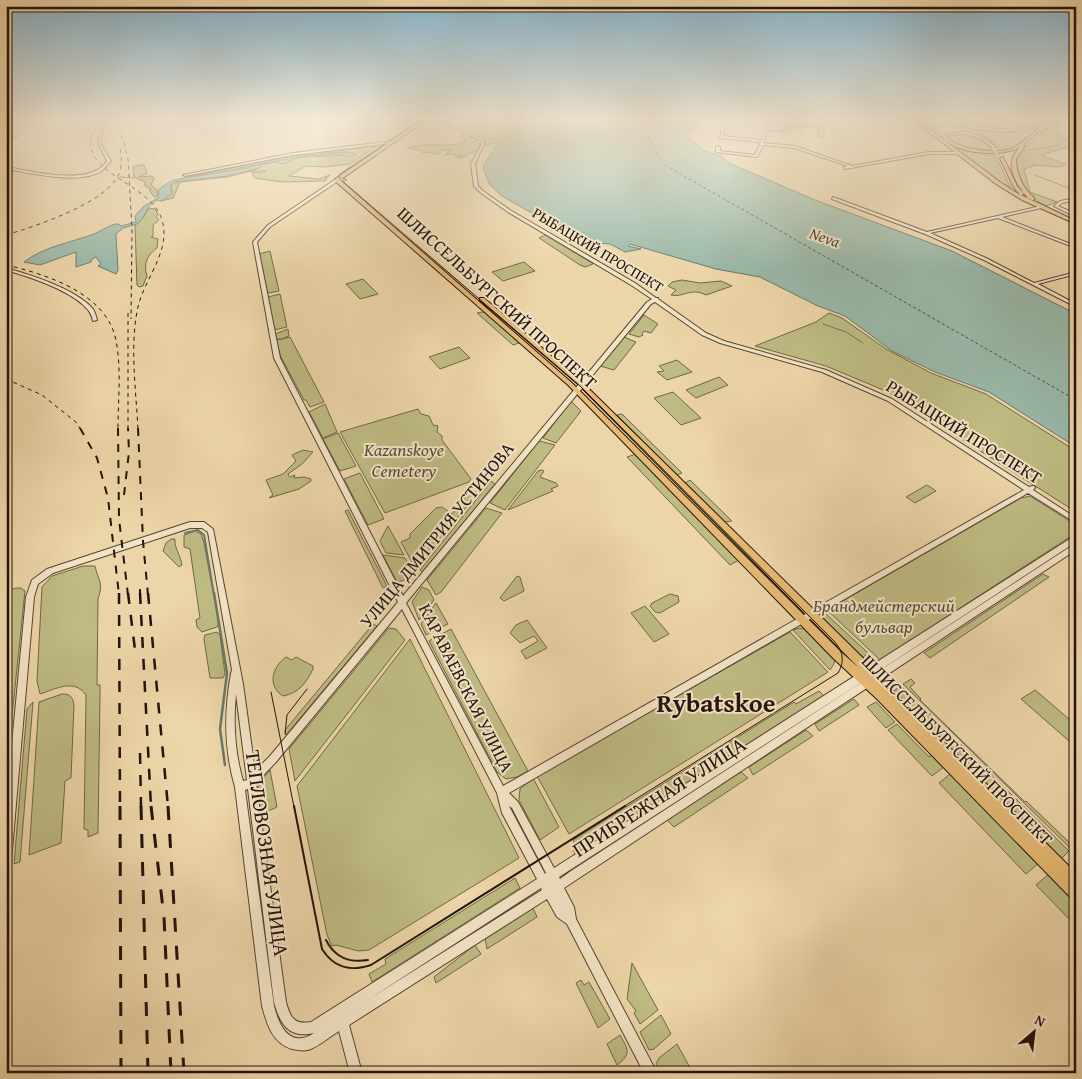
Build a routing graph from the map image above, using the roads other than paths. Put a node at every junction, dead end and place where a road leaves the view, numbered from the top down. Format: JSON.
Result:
{"nodes":[{"id":1,"x":16,"y":169,"type":"edge"},
{"id":2,"x":100,"y":169,"type":"edge"},
{"id":3,"x":214,"y":169,"type":"edge"},
{"id":4,"x":355,"y":169,"type":"edge"},
{"id":5,"x":358,"y":169,"type":"edge"},
{"id":6,"x":474,"y":169,"type":"edge"},
{"id":7,"x":980,"y":169,"type":"edge"},
{"id":8,"x":1005,"y":169,"type":"edge"},
{"id":9,"x":1007,"y":169,"type":"edge"},
{"id":10,"x":1016,"y":169,"type":"edge"},
{"id":11,"x":185,"y":175,"type":"dead end"},
{"id":12,"x":340,"y":181,"type":"junction"},
{"id":13,"x":833,"y":198,"type":"dead end"},
{"id":14,"x":1024,"y":199,"type":"junction"},
{"id":15,"x":1076,"y":199,"type":"edge"},
{"id":16,"x":1042,"y":207,"type":"junction"},
{"id":17,"x":999,"y":216,"type":"junction"},
{"id":18,"x":1076,"y":216,"type":"edge"},
{"id":19,"x":1076,"y":222,"type":"edge"},
{"id":20,"x":926,"y":233,"type":"junction"},
{"id":21,"x":1076,"y":247,"type":"edge"},
{"id":22,"x":6,"y":269,"type":"edge"},
{"id":23,"x":1076,"y":274,"type":"edge"},
{"id":24,"x":1034,"y":284,"type":"junction"},
{"id":25,"x":656,"y":299,"type":"junction"},
{"id":26,"x":1076,"y":306,"type":"edge"},
{"id":27,"x":95,"y":320,"type":"dead end"},
{"id":28,"x":579,"y":387,"type":"junction"},
{"id":29,"x":1030,"y":489,"type":"junction"},
{"id":30,"x":1076,"y":516,"type":"edge"},
{"id":31,"x":1076,"y":521,"type":"edge"},
{"id":32,"x":1076,"y":538,"type":"edge"},
{"id":33,"x":1076,"y":546,"type":"edge"},
{"id":34,"x":402,"y":603,"type":"junction"},
{"id":35,"x":813,"y":614,"type":"junction"},
{"id":36,"x":803,"y":620,"type":"junction"},
{"id":37,"x":236,"y":670,"type":"junction"},
{"id":38,"x":868,"y":678,"type":"junction"},
{"id":39,"x":250,"y":783,"type":"junction"},
{"id":40,"x":240,"y":788,"type":"junction"},
{"id":41,"x":501,"y":792,"type":"junction"},
{"id":42,"x":6,"y":862,"type":"edge"},
{"id":43,"x":547,"y":877,"type":"junction"},
{"id":44,"x":1076,"y":882,"type":"edge"},
{"id":45,"x":553,"y":888,"type":"junction"},
{"id":46,"x":1076,"y":893,"type":"edge"},
{"id":47,"x":340,"y":1017,"type":"junction"},
{"id":48,"x":288,"y":1023,"type":"joint"},
{"id":49,"x":282,"y":1037,"type":"joint"},
{"id":50,"x":356,"y":1073,"type":"edge"},
{"id":51,"x":651,"y":1073,"type":"edge"}],
"edges":[{"from":1,"to":2,"type":"street"},
{"from":3,"to":11,"type":"street"},
{"from":4,"to":12,"type":"main road"},
{"from":5,"to":12,"type":"main road"},
{"from":6,"to":25,"type":"street","name":"РЫБАЦКИЙ ПРОСПЕКТ"},
{"from":7,"to":14,"type":"main road"},
{"from":8,"to":14,"type":"main road"},
{"from":9,"to":16,"type":"main road"},
{"from":10,"to":16,"type":"main road"},
{"from":12,"to":28,"type":"main road","name":"ШЛИССЕЛЬБУРГСКИЙ ПРОСПЕКТ"},
{"from":12,"to":34,"type":"street","name":"КАРАВАЕВСКАЯ УЛИЦА"},
{"from":13,"to":20,"type":"street"},
{"from":14,"to":16,"type":"main road"},
{"from":15,"to":18,"type":"street"},
{"from":16,"to":17,"type":"street"},
{"from":16,"to":19,"type":"main road"},
{"from":17,"to":20,"type":"street"},
{"from":17,"to":21,"type":"street"},
{"from":20,"to":24,"type":"street"},
{"from":22,"to":27,"type":"street"},
{"from":23,"to":24,"type":"street"},
{"from":24,"to":26,"type":"street"},
{"from":25,"to":28,"type":"street","name":"УЛИЦА ДМИТРИЯ УСТИНОВА"},
{"from":25,"to":29,"type":"street","name":"РЫБАЦКИЙ ПРОСПЕКТ"},
{"from":28,"to":34,"type":"street","name":"УЛИЦА ДМИТРИЯ УСТИНОВА"},
{"from":28,"to":35,"type":"main road","name":"ШЛИССЕЛЬБУРГСКИЙ ПРОСПЕКТ"},
{"from":28,"to":36,"type":"main road","name":"ШЛИССЕЛЬБУРГСКИЙ ПРОСПЕКТ"},
{"from":29,"to":30,"type":"street","name":"РЫБАЦКИЙ ПРОСПЕКТ"},
{"from":29,"to":31,"type":"street","name":"РЫБАЦКИЙ ПРОСПЕКТ"},
{"from":29,"to":35,"type":"street"},
{"from":32,"to":38,"type":"street","name":"ПРИБРЕЖНАЯ УЛИЦА"},
{"from":33,"to":38,"type":"street","name":"ПРИБРЕЖНАЯ УЛИЦА"},
{"from":34,"to":39,"type":"street","name":"УЛИЦА ДМИТРИЯ УСТИНОВА"},
{"from":34,"to":41,"type":"street","name":"КАРАВАЕВСКАЯ УЛИЦА"},
{"from":35,"to":36,"type":"street"},
{"from":35,"to":38,"type":"main road","name":"ШЛИССЕЛЬБУРГСКИЙ ПРОСПЕКТ"},
{"from":36,"to":38,"type":"main road","name":"ШЛИССЕЛЬБУРГСКИЙ ПРОСПЕКТ"},
{"from":36,"to":41,"type":"street"},
{"from":37,"to":39,"type":"street","name":"ТЕПЛОВОЗНАЯ УЛИЦА"},
{"from":37,"to":40,"type":"street","name":"ТЕПЛОВОЗНАЯ УЛИЦА"},
{"from":37,"to":42,"type":"street","name":"ТЕПЛОВОЗНАЯ УЛИЦА"},
{"from":38,"to":43,"type":"street","name":"ПРИБРЕЖНАЯ УЛИЦА"},
{"from":38,"to":44,"type":"main road","name":"ШЛИССЕЛЬБУРГСКИЙ ПРОСПЕКТ"},
{"from":38,"to":45,"type":"street","name":"ПРИБРЕЖНАЯ УЛИЦА"},
{"from":38,"to":46,"type":"main road","name":"ШЛИССЕЛЬБУРГСКИЙ ПРОСПЕКТ"},
{"from":39,"to":40,"type":"street","name":"УЛИЦА ДМИТРИЯ УСТИНОВА"},
{"from":39,"to":48,"type":"street","name":"ТЕПЛОВОЗНАЯ УЛИЦА"},
{"from":40,"to":49,"type":"street","name":"ТЕПЛОВОЗНАЯ УЛИЦА"},
{"from":41,"to":43,"type":"street","name":"КАРАВАЕВСКАЯ УЛИЦА"},
{"from":43,"to":45,"type":"street","name":"КАРАВАЕВСКАЯ УЛИЦА"},
{"from":43,"to":47,"type":"street","name":"ПРИБРЕЖНАЯ УЛИЦА"},
{"from":45,"to":47,"type":"street","name":"ПРИБРЕЖНАЯ УЛИЦА"},
{"from":45,"to":51,"type":"street","name":"КАРАВАЕВСКАЯ УЛИЦА"},
{"from":47,"to":48,"type":"street","name":"ПРИБРЕЖНАЯ УЛИЦА"},
{"from":47,"to":49,"type":"street","name":"ПРИБРЕЖНАЯ УЛИЦА"},
{"from":47,"to":50,"type":"street"}]}
